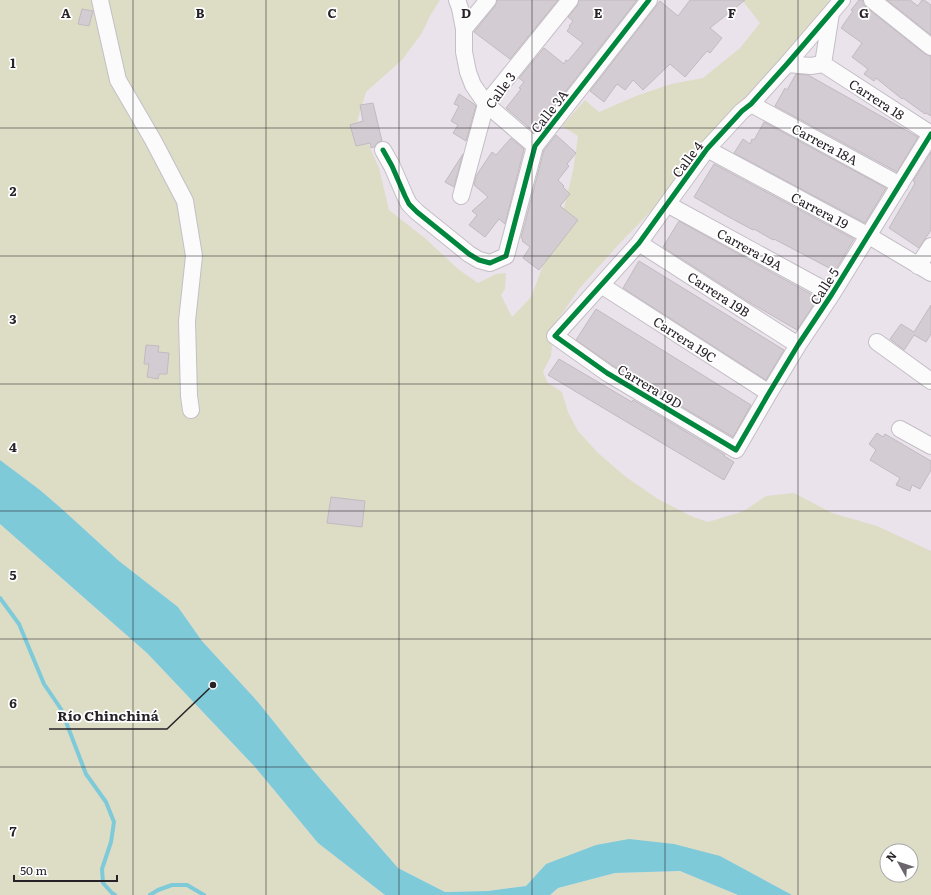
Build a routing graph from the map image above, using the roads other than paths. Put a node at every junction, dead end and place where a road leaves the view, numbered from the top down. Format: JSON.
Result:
{"nodes":[{"id":1,"x":100,"y":0,"type":"edge"},
{"id":2,"x":457,"y":0,"type":"edge"},
{"id":3,"x":488,"y":0,"type":"edge"},
{"id":4,"x":570,"y":0,"type":"edge"},
{"id":5,"x":649,"y":0,"type":"edge"},
{"id":6,"x":842,"y":0,"type":"edge"},
{"id":7,"x":872,"y":0,"type":"edge"},
{"id":8,"x":831,"y":13,"type":"junction"},
{"id":9,"x":464,"y":29,"type":"junction"},
{"id":10,"x":931,"y":47,"type":"edge"},
{"id":11,"x":787,"y":64,"type":"junction"},
{"id":12,"x":823,"y":64,"type":"junction"},
{"id":13,"x":486,"y":104,"type":"junction"},
{"id":14,"x":751,"y":104,"type":"junction"},
{"id":15,"x":931,"y":134,"type":"edge"},
{"id":16,"x":535,"y":146,"type":"junction"},
{"id":17,"x":707,"y":149,"type":"junction"},
{"id":18,"x":383,"y":150,"type":"dead end"},
{"id":19,"x":900,"y":185,"type":"junction"},
{"id":20,"x":461,"y":196,"type":"dead end"},
{"id":21,"x":667,"y":204,"type":"junction"},
{"id":22,"x":869,"y":236,"type":"junction"},
{"id":23,"x":639,"y":242,"type":"junction"},
{"id":24,"x":931,"y":246,"type":"edge"},
{"id":25,"x":925,"y":269,"type":"edge"},
{"id":26,"x":601,"y":285,"type":"junction"},
{"id":27,"x":832,"y":294,"type":"junction"},
{"id":28,"x":556,"y":336,"type":"joint"},
{"id":29,"x":877,"y":342,"type":"dead end"},
{"id":30,"x":798,"y":345,"type":"junction"},
{"id":31,"x":931,"y":381,"type":"edge"},
{"id":32,"x":769,"y":394,"type":"junction"},
{"id":33,"x":191,"y":410,"type":"dead end"},
{"id":34,"x":900,"y":429,"type":"dead end"},
{"id":35,"x":931,"y":446,"type":"edge"},
{"id":36,"x":736,"y":450,"type":"joint"}],
"edges":[{"from":1,"to":33,"type":"street"},
{"from":2,"to":9,"type":"street"},
{"from":3,"to":9,"type":"street"},
{"from":4,"to":13,"type":"street","name":"Calle 3"},
{"from":5,"to":16,"type":"street","name":"Calle 3A"},
{"from":6,"to":8,"type":"street","name":"Calle 4"},
{"from":7,"to":10,"type":"street"},
{"from":8,"to":11,"type":"street","name":"Calle 4"},
{"from":8,"to":12,"type":"street"},
{"from":9,"to":13,"type":"street"},
{"from":11,"to":12,"type":"street"},
{"from":11,"to":14,"type":"street","name":"Calle 4"},
{"from":12,"to":15,"type":"street","name":"Carrera 18"},
{"from":13,"to":16,"type":"street"},
{"from":13,"to":20,"type":"street","name":"Calle 3"},
{"from":14,"to":17,"type":"street","name":"Calle 4"},
{"from":14,"to":19,"type":"street","name":"Carrera 18A"},
{"from":15,"to":19,"type":"street","name":"Calle 5"},
{"from":16,"to":18,"type":"street","name":"Calle 3A"},
{"from":17,"to":21,"type":"street","name":"Calle 4"},
{"from":17,"to":22,"type":"street","name":"Carrera 19"},
{"from":19,"to":22,"type":"street","name":"Calle 5"},
{"from":21,"to":23,"type":"street","name":"Calle 4"},
{"from":21,"to":27,"type":"street","name":"Carrera 19A"},
{"from":22,"to":25,"type":"street","name":"Carrera 19"},
{"from":22,"to":27,"type":"street","name":"Calle 5"},
{"from":23,"to":26,"type":"street","name":"Calle 4"},
{"from":23,"to":30,"type":"street","name":"Carrera 19B"},
{"from":24,"to":25,"type":"street"},
{"from":26,"to":28,"type":"street","name":"Calle 4"},
{"from":26,"to":32,"type":"street","name":"Carrera 19C"},
{"from":27,"to":30,"type":"street","name":"Calle 5"},
{"from":28,"to":36,"type":"street","name":"Carrera 19D"},
{"from":29,"to":31,"type":"street"},
{"from":30,"to":32,"type":"street","name":"Calle 5"},
{"from":32,"to":36,"type":"street","name":"Calle 5"},
{"from":34,"to":35,"type":"street"}]}
